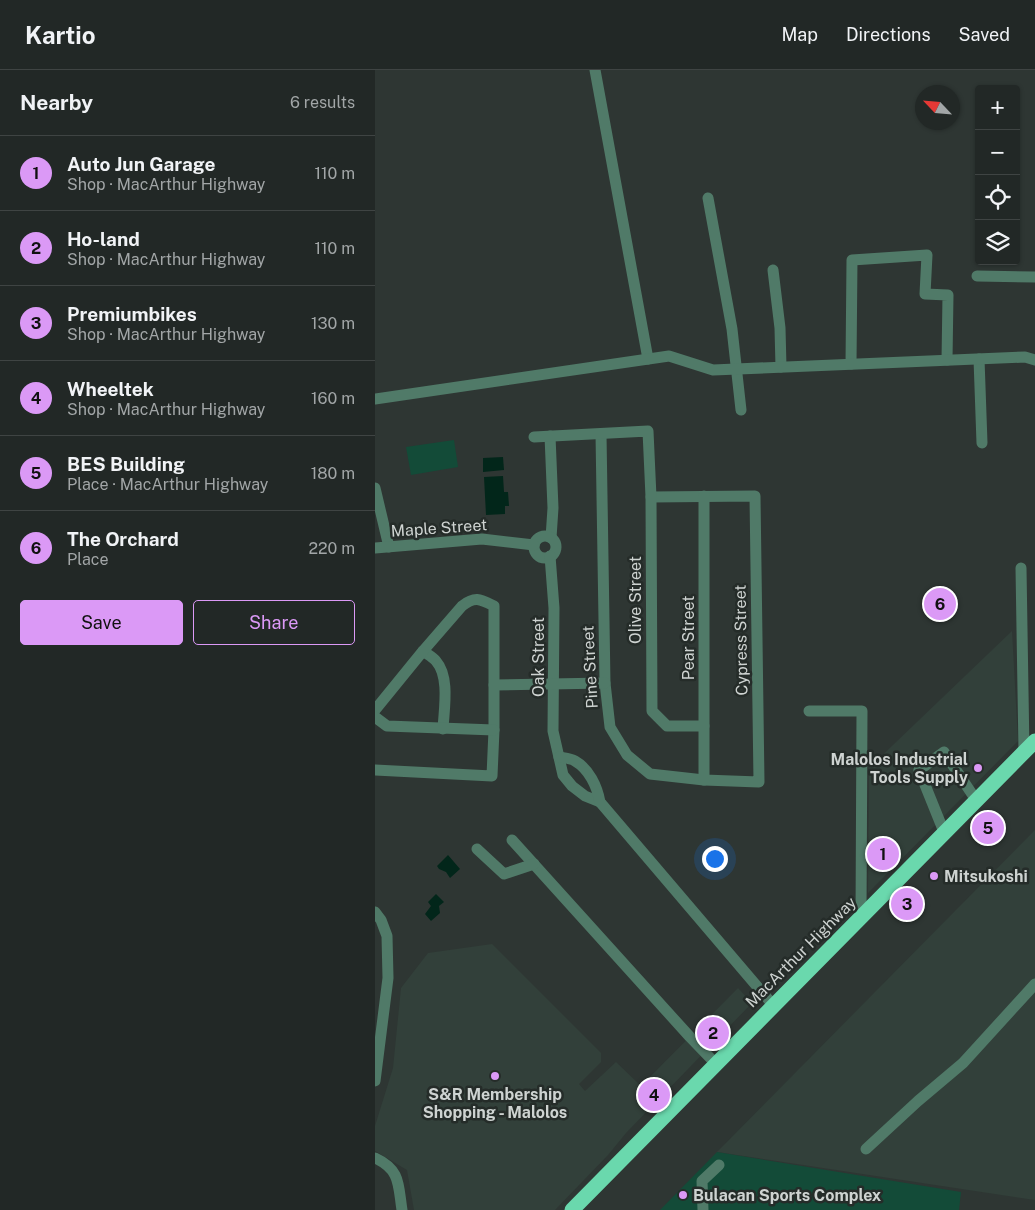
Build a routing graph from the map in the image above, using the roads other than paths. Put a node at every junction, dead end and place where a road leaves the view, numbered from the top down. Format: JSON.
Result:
{"nodes":[{"id":1,"x":595,"y":70,"type":"edge"},
{"id":2,"x":707,"y":198,"type":"dead end"},
{"id":3,"x":773,"y":270,"type":"dead end"},
{"id":4,"x":977,"y":276,"type":"dead end"},
{"id":5,"x":1035,"y":277,"type":"edge"},
{"id":6,"x":649,"y":359,"type":"junction"},
{"id":7,"x":979,"y":359,"type":"junction"},
{"id":8,"x":947,"y":360,"type":"junction"},
{"id":9,"x":1035,"y":360,"type":"edge"},
{"id":10,"x":851,"y":364,"type":"junction"},
{"id":11,"x":781,"y":367,"type":"junction"},
{"id":12,"x":736,"y":369,"type":"junction"},
{"id":13,"x":375,"y":399,"type":"edge"},
{"id":14,"x":741,"y":410,"type":"dead end"},
{"id":15,"x":601,"y":434,"type":"junction"},
{"id":16,"x":550,"y":436,"type":"junction"},
{"id":17,"x":534,"y":437,"type":"dead end"},
{"id":18,"x":982,"y":443,"type":"dead end"},
{"id":19,"x":375,"y":488,"type":"edge"},
{"id":20,"x":704,"y":496,"type":"junction"},
{"id":21,"x":651,"y":497,"type":"junction"},
{"id":22,"x":551,"y":538,"type":"junction"},
{"id":23,"x":534,"y":545,"type":"junction"},
{"id":24,"x":375,"y":548,"type":"edge"},
{"id":25,"x":389,"y":548,"type":"junction"},
{"id":26,"x":550,"y":556,"type":"junction"},
{"id":27,"x":1021,"y":568,"type":"dead end"},
{"id":28,"x":423,"y":651,"type":"junction"},
{"id":29,"x":605,"y":683,"type":"junction"},
{"id":30,"x":555,"y":684,"type":"junction"},
{"id":31,"x":494,"y":685,"type":"junction"},
{"id":32,"x":375,"y":710,"type":"edge"},
{"id":33,"x":809,"y":710,"type":"dead end"},
{"id":34,"x":375,"y":717,"type":"edge"},
{"id":35,"x":704,"y":726,"type":"junction"},
{"id":36,"x":443,"y":729,"type":"junction"},
{"id":37,"x":494,"y":730,"type":"junction"},
{"id":38,"x":1035,"y":741,"type":"edge"},
{"id":39,"x":1024,"y":752,"type":"junction"},
{"id":40,"x":559,"y":757,"type":"junction"},
{"id":41,"x":375,"y":770,"type":"edge"},
{"id":42,"x":704,"y":780,"type":"junction"},
{"id":43,"x":759,"y":782,"type":"joint"},
{"id":44,"x":976,"y":800,"type":"junction"},
{"id":45,"x":600,"y":802,"type":"junction"},
{"id":46,"x":944,"y":832,"type":"junction"},
{"id":47,"x":513,"y":840,"type":"dead end"},
{"id":48,"x":477,"y":849,"type":"dead end"},
{"id":49,"x":534,"y":864,"type":"junction"},
{"id":50,"x":375,"y":912,"type":"edge"},
{"id":51,"x":861,"y":917,"type":"junction"},
{"id":52,"x":1035,"y":984,"type":"edge"},
{"id":53,"x":773,"y":1005,"type":"junction"},
{"id":54,"x":716,"y":1064,"type":"junction"},
{"id":55,"x":375,"y":1081,"type":"edge"},
{"id":56,"x":866,"y":1149,"type":"dead end"},
{"id":57,"x":375,"y":1158,"type":"edge"},
{"id":58,"x":719,"y":1165,"type":"dead end"},
{"id":59,"x":402,"y":1210,"type":"edge"},
{"id":60,"x":572,"y":1210,"type":"edge"},
{"id":61,"x":703,"y":1210,"type":"edge"}],
"edges":[{"from":1,"to":6,"type":"street"},
{"from":2,"to":12,"type":"street"},
{"from":3,"to":11,"type":"street"},
{"from":4,"to":5,"type":"street"},
{"from":6,"to":12,"type":"street"},
{"from":6,"to":13,"type":"street"},
{"from":7,"to":8,"type":"street"},
{"from":7,"to":9,"type":"street"},
{"from":7,"to":18,"type":"street"},
{"from":8,"to":10,"type":"street"},
{"from":8,"to":10,"type":"street"},
{"from":10,"to":11,"type":"street"},
{"from":11,"to":12,"type":"street"},
{"from":12,"to":14,"type":"street"},
{"from":15,"to":16,"type":"street"},
{"from":15,"to":21,"type":"street","name":"Olive Street"},
{"from":15,"to":29,"type":"street","name":"Pine Street"},
{"from":16,"to":17,"type":"street"},
{"from":16,"to":22,"type":"street"},
{"from":19,"to":25,"type":"street"},
{"from":20,"to":21,"type":"street"},
{"from":20,"to":35,"type":"street","name":"Pear Street"},
{"from":20,"to":43,"type":"street","name":"Cypress Street"},
{"from":21,"to":35,"type":"street","name":"Olive Street"},
{"from":22,"to":23,"type":"street"},
{"from":22,"to":26,"type":"street"},
{"from":23,"to":25,"type":"street","name":"Maple Street"},
{"from":23,"to":26,"type":"street"},
{"from":24,"to":25,"type":"street","name":"Maple Street"},
{"from":26,"to":30,"type":"street","name":"Oak Street"},
{"from":27,"to":39,"type":"street"},
{"from":28,"to":31,"type":"street"},
{"from":28,"to":32,"type":"street"},
{"from":28,"to":36,"type":"street"},
{"from":29,"to":30,"type":"street"},
{"from":29,"to":42,"type":"street","name":"Pine Street"},
{"from":30,"to":31,"type":"street"},
{"from":30,"to":40,"type":"street","name":"Oak Street"},
{"from":31,"to":37,"type":"street"},
{"from":33,"to":51,"type":"street"},
{"from":34,"to":36,"type":"street"},
{"from":35,"to":42,"type":"street","name":"Pear Street"},
{"from":36,"to":37,"type":"street"},
{"from":37,"to":41,"type":"street"},
{"from":38,"to":39,"type":"highway","name":"MacArthur Highway"},
{"from":39,"to":44,"type":"highway","name":"MacArthur Highway"},
{"from":40,"to":45,"type":"street","name":"Oak Street"},
{"from":40,"to":45,"type":"street"},
{"from":42,"to":43,"type":"street","name":"Pine Street"},
{"from":44,"to":46,"type":"highway","name":"MacArthur Highway"},
{"from":44,"to":46,"type":"street"},
{"from":45,"to":53,"type":"street"},
{"from":46,"to":51,"type":"highway","name":"MacArthur Highway"},
{"from":47,"to":49,"type":"street"},
{"from":48,"to":49,"type":"street"},
{"from":49,"to":54,"type":"street"},
{"from":50,"to":55,"type":"street"},
{"from":51,"to":53,"type":"highway","name":"MacArthur Highway"},
{"from":52,"to":56,"type":"street"},
{"from":53,"to":54,"type":"highway","name":"MacArthur Highway"},
{"from":54,"to":60,"type":"highway","name":"MacArthur Highway"},
{"from":57,"to":59,"type":"street"},
{"from":58,"to":61,"type":"street"}]}
